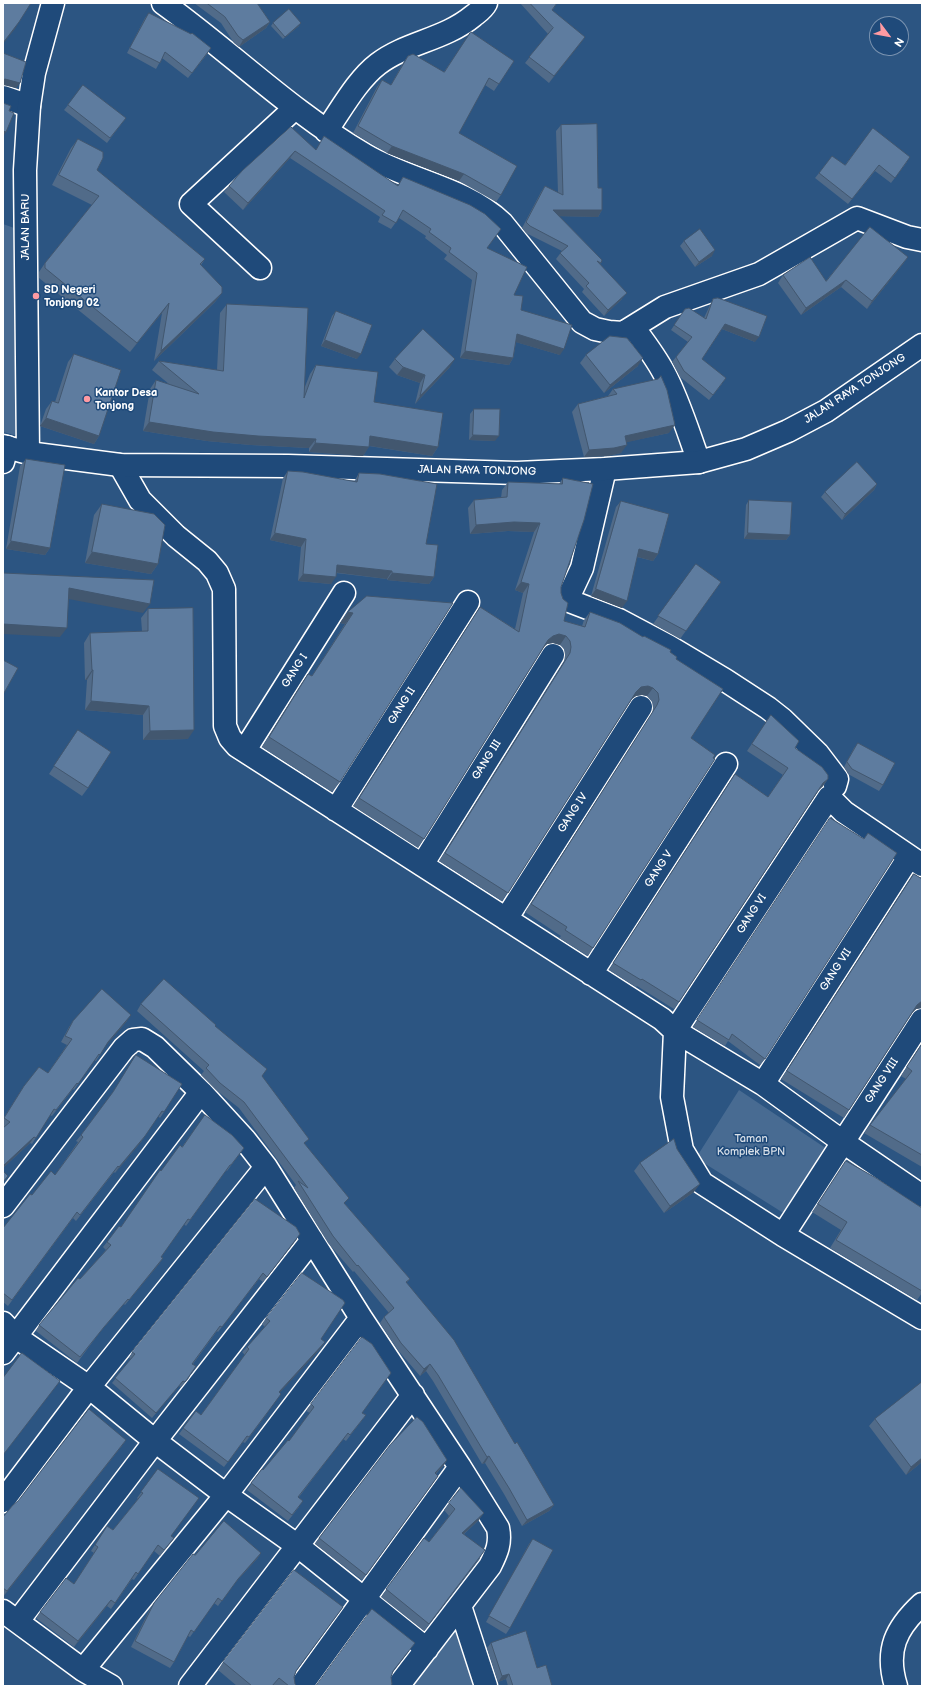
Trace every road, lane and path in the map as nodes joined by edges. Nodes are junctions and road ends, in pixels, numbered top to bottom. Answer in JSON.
{"nodes":[{"id":1,"x":53,"y":3,"type":"edge"},
{"id":2,"x":163,"y":3,"type":"edge"},
{"id":3,"x":486,"y":3,"type":"edge"},
{"id":4,"x":3,"y":97,"type":"edge"},
{"id":5,"x":29,"y":106,"type":"junction"},
{"id":6,"x":295,"y":108,"type":"junction"},
{"id":7,"x":326,"y":131,"type":"junction"},
{"id":8,"x":922,"y":240,"type":"edge"},
{"id":9,"x":260,"y":268,"type":"dead end"},
{"id":10,"x":633,"y":327,"type":"junction"},
{"id":11,"x":922,"y":345,"type":"edge"},
{"id":12,"x":4,"y":452,"type":"edge"},
{"id":13,"x":28,"y":453,"type":"junction"},
{"id":14,"x":699,"y":462,"type":"junction"},
{"id":15,"x":120,"y":465,"type":"junction"},
{"id":16,"x":605,"y":469,"type":"junction"},
{"id":17,"x":344,"y":593,"type":"dead end"},
{"id":18,"x":468,"y":602,"type":"dead end"},
{"id":19,"x":553,"y":655,"type":"dead end"},
{"id":20,"x":641,"y":707,"type":"dead end"},
{"id":21,"x":245,"y":750,"type":"junction"},
{"id":22,"x":726,"y":764,"type":"dead end"},
{"id":23,"x":832,"y":791,"type":"junction"},
{"id":24,"x":336,"y":810,"type":"junction"},
{"id":25,"x":915,"y":861,"type":"edge"},
{"id":26,"x":422,"y":865,"type":"junction"},
{"id":27,"x":506,"y":919,"type":"junction"},
{"id":28,"x":592,"y":974,"type":"junction"},
{"id":29,"x":922,"y":1020,"type":"edge"},
{"id":30,"x":675,"y":1031,"type":"junction"},
{"id":31,"x":763,"y":1084,"type":"junction"},
{"id":32,"x":201,"y":1092,"type":"junction"},
{"id":33,"x":843,"y":1142,"type":"junction"},
{"id":34,"x":266,"y":1167,"type":"junction"},
{"id":35,"x":922,"y":1196,"type":"edge"},
{"id":36,"x":3,"y":1206,"type":"edge"},
{"id":37,"x":783,"y":1235,"type":"junction"},
{"id":38,"x":312,"y":1240,"type":"junction"},
{"id":39,"x":361,"y":1318,"type":"junction"},
{"id":40,"x":922,"y":1318,"type":"edge"},
{"id":41,"x":10,"y":1330,"type":"edge"},
{"id":42,"x":3,"y":1353,"type":"edge"},
{"id":43,"x":89,"y":1387,"type":"junction"},
{"id":44,"x":413,"y":1395,"type":"junction"},
{"id":45,"x":155,"y":1441,"type":"junction"},
{"id":46,"x":460,"y":1467,"type":"junction"},
{"id":47,"x":226,"y":1495,"type":"junction"},
{"id":48,"x":3,"y":1500,"type":"edge"},
{"id":49,"x":298,"y":1546,"type":"junction"},
{"id":50,"x":365,"y":1600,"type":"junction"},
{"id":51,"x":922,"y":1604,"type":"edge"},
{"id":52,"x":460,"y":1606,"type":"junction"},
{"id":53,"x":10,"y":1616,"type":"edge"},
{"id":54,"x":427,"y":1649,"type":"junction"},
{"id":55,"x":83,"y":1670,"type":"junction"},
{"id":56,"x":111,"y":1686,"type":"edge"},
{"id":57,"x":190,"y":1686,"type":"edge"},
{"id":58,"x":301,"y":1686,"type":"edge"},
{"id":59,"x":398,"y":1686,"type":"edge"},
{"id":60,"x":486,"y":1686,"type":"edge"},
{"id":61,"x":896,"y":1686,"type":"edge"}],
"edges":[{"from":1,"to":5,"type":"street","name":"JALAN BARU"},
{"from":2,"to":6,"type":"street"},
{"from":3,"to":7,"type":"street"},
{"from":4,"to":5,"type":"street"},
{"from":5,"to":13,"type":"street","name":"JALAN BARU"},
{"from":6,"to":7,"type":"street"},
{"from":6,"to":9,"type":"street"},
{"from":7,"to":10,"type":"street"},
{"from":8,"to":10,"type":"street"},
{"from":10,"to":14,"type":"street"},
{"from":11,"to":14,"type":"street","name":"JALAN RAYA TONJONG"},
{"from":12,"to":13,"type":"street","name":"JALAN RAYA TONJONG"},
{"from":13,"to":15,"type":"street","name":"JALAN RAYA TONJONG"},
{"from":14,"to":16,"type":"street","name":"JALAN RAYA TONJONG"},
{"from":15,"to":16,"type":"street","name":"JALAN RAYA TONJONG"},
{"from":15,"to":21,"type":"street"},
{"from":16,"to":23,"type":"street"},
{"from":17,"to":21,"type":"street","name":"GANG I"},
{"from":18,"to":24,"type":"street","name":"GANG II"},
{"from":19,"to":26,"type":"street","name":"GANG III"},
{"from":20,"to":27,"type":"street","name":"GANG IV"},
{"from":21,"to":24,"type":"street"},
{"from":22,"to":28,"type":"street","name":"GANG V"},
{"from":23,"to":25,"type":"street"},
{"from":23,"to":30,"type":"street","name":"GANG VI"},
{"from":24,"to":26,"type":"street"},
{"from":25,"to":31,"type":"street","name":"GANG VII"},
{"from":26,"to":27,"type":"street"},
{"from":27,"to":28,"type":"street"},
{"from":28,"to":30,"type":"street"},
{"from":29,"to":33,"type":"street","name":"GANG VIII"},
{"from":30,"to":31,"type":"street"},
{"from":30,"to":37,"type":"street"},
{"from":31,"to":33,"type":"street"},
{"from":32,"to":34,"type":"street"},
{"from":32,"to":36,"type":"street"},
{"from":32,"to":41,"type":"street"},
{"from":33,"to":35,"type":"street"},
{"from":33,"to":37,"type":"street","name":"GANG VIII"},
{"from":34,"to":38,"type":"street"},
{"from":34,"to":43,"type":"street"},
{"from":37,"to":40,"type":"street"},
{"from":38,"to":39,"type":"street"},
{"from":38,"to":45,"type":"street"},
{"from":39,"to":44,"type":"street"},
{"from":39,"to":47,"type":"street"},
{"from":41,"to":42,"type":"street"},
{"from":41,"to":43,"type":"street"},
{"from":43,"to":45,"type":"street"},
{"from":43,"to":48,"type":"street"},
{"from":44,"to":46,"type":"street"},
{"from":44,"to":49,"type":"street"},
{"from":45,"to":47,"type":"street"},
{"from":45,"to":53,"type":"street"},
{"from":46,"to":50,"type":"street"},
{"from":46,"to":52,"type":"street"},
{"from":47,"to":49,"type":"street"},
{"from":47,"to":55,"type":"street"},
{"from":49,"to":50,"type":"street"},
{"from":49,"to":57,"type":"street"},
{"from":50,"to":54,"type":"street"},
{"from":50,"to":58,"type":"street"},
{"from":51,"to":61,"type":"street"},
{"from":52,"to":54,"type":"street"},
{"from":52,"to":60,"type":"street"},
{"from":53,"to":55,"type":"street"},
{"from":54,"to":59,"type":"street"},
{"from":55,"to":56,"type":"street"}]}
